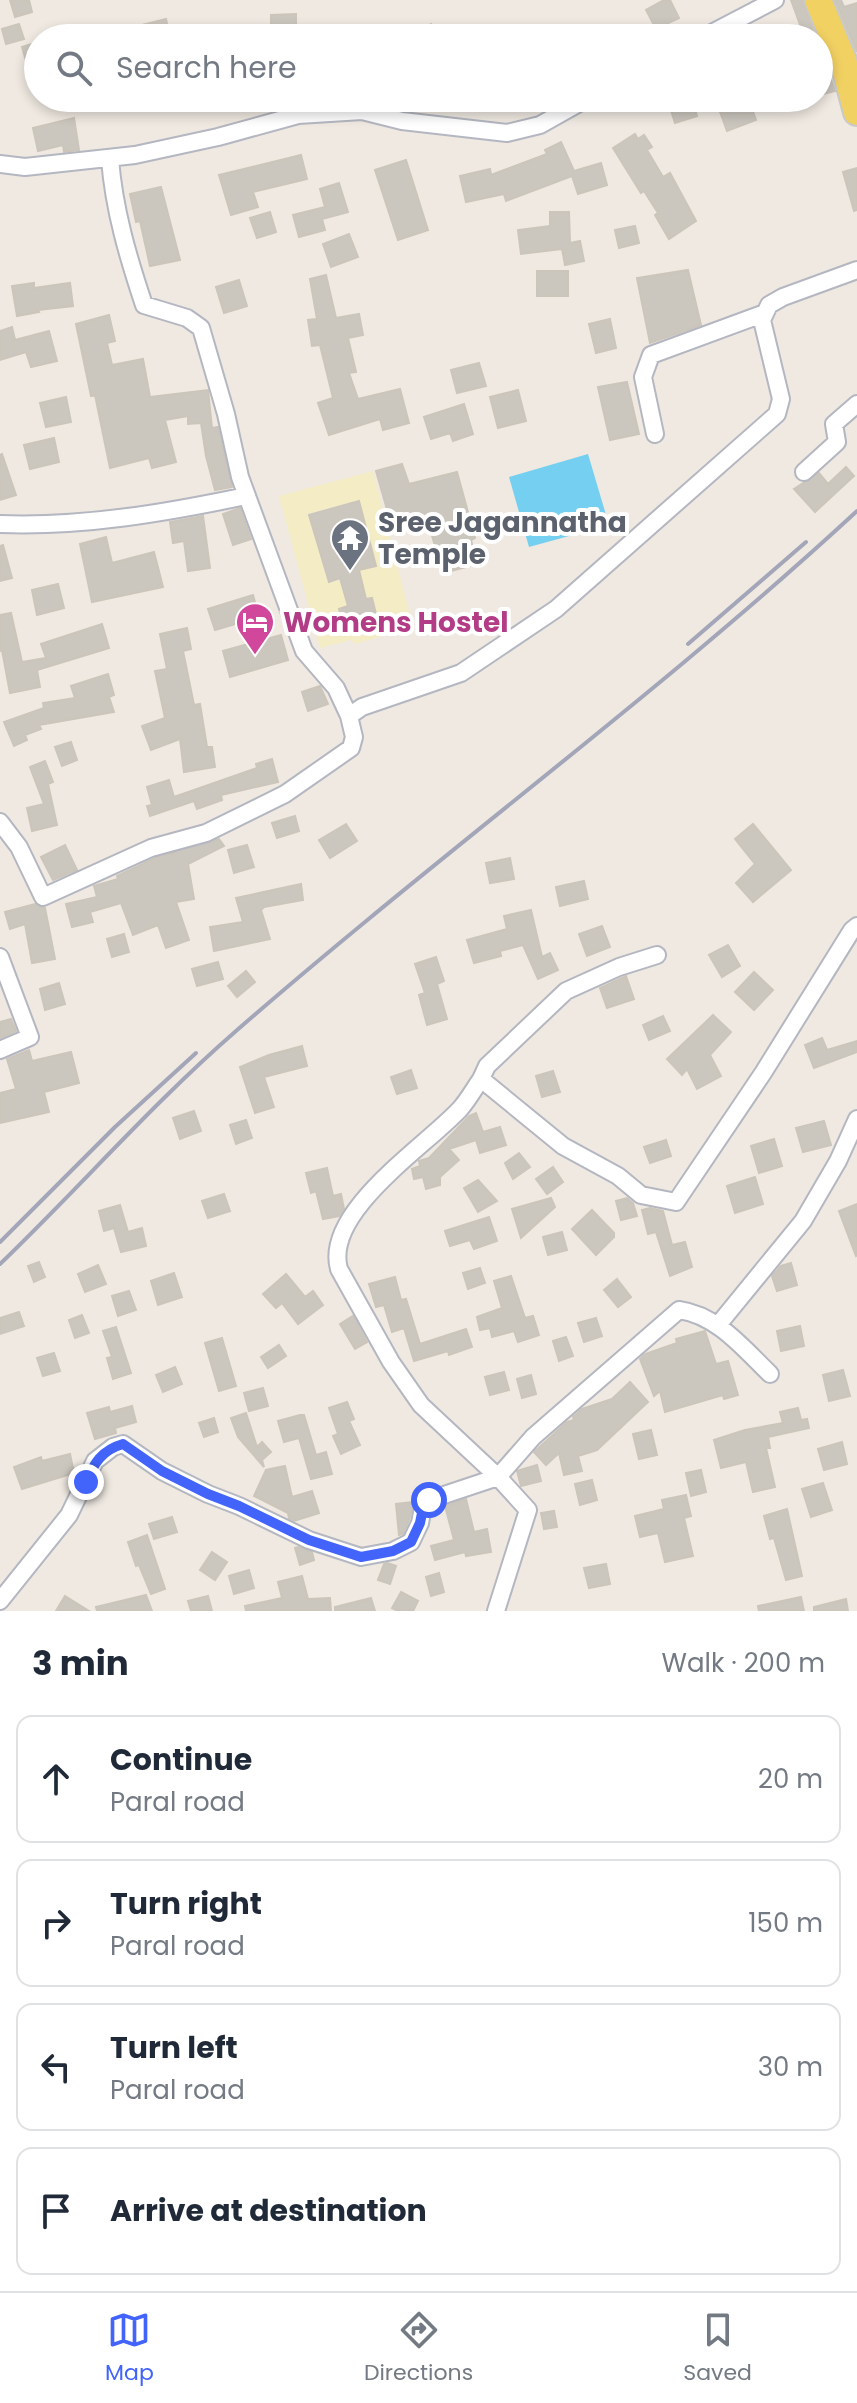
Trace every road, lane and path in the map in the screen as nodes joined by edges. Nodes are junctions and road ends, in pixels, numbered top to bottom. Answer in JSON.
{"nodes":[{"id":1,"x":775,"y":0,"type":"edge"},
{"id":2,"x":818,"y":0,"type":"edge"},
{"id":3,"x":729,"y":24,"type":"edge"},
{"id":4,"x":828,"y":24,"type":"edge"},
{"id":5,"x":833,"y":36,"type":"edge"},
{"id":6,"x":346,"y":112,"type":"edge"},
{"id":7,"x":366,"y":112,"type":"edge"},
{"id":8,"x":563,"y":112,"type":"edge"},
{"id":9,"x":857,"y":112,"type":"edge"},
{"id":10,"x":110,"y":159,"type":"junction"},
{"id":11,"x":0,"y":164,"type":"edge"},
{"id":12,"x":857,"y":270,"type":"edge"},
{"id":13,"x":765,"y":313,"type":"junction"},
{"id":14,"x":857,"y":404,"type":"edge"},
{"id":15,"x":655,"y":434,"type":"dead end"},
{"id":16,"x":804,"y":472,"type":"dead end"},
{"id":17,"x":246,"y":496,"type":"junction"},
{"id":18,"x":0,"y":524,"type":"edge"},
{"id":19,"x":349,"y":716,"type":"junction"},
{"id":20,"x":0,"y":822,"type":"edge"},
{"id":21,"x":857,"y":926,"type":"edge"},
{"id":22,"x":657,"y":955,"type":"dead end"},
{"id":23,"x":0,"y":957,"type":"edge"},
{"id":24,"x":0,"y":1050,"type":"edge"},
{"id":25,"x":481,"y":1079,"type":"junction"},
{"id":26,"x":857,"y":1119,"type":"edge"},
{"id":27,"x":718,"y":1325,"type":"junction"},
{"id":28,"x":770,"y":1374,"type":"dead end"},
{"id":29,"x":498,"y":1477,"type":"junction"},
{"id":30,"x":0,"y":1601,"type":"edge"},
{"id":31,"x":496,"y":1611,"type":"edge"}],
"edges":[{"from":1,"to":3,"type":"street"},
{"from":2,"to":4,"type":"main road"},
{"from":5,"to":9,"type":"main road"},
{"from":6,"to":10,"type":"street"},
{"from":7,"to":8,"type":"street"},
{"from":10,"to":11,"type":"street"},
{"from":10,"to":17,"type":"street"},
{"from":12,"to":13,"type":"street"},
{"from":13,"to":15,"type":"street"},
{"from":13,"to":19,"type":"street"},
{"from":14,"to":16,"type":"street"},
{"from":17,"to":18,"type":"street"},
{"from":17,"to":19,"type":"street"},
{"from":19,"to":20,"type":"street"},
{"from":21,"to":25,"type":"street"},
{"from":22,"to":25,"type":"street"},
{"from":23,"to":24,"type":"street"},
{"from":25,"to":29,"type":"street"},
{"from":26,"to":27,"type":"street"},
{"from":27,"to":28,"type":"street"},
{"from":27,"to":29,"type":"street"},
{"from":29,"to":30,"type":"street"},
{"from":29,"to":31,"type":"street"}]}
